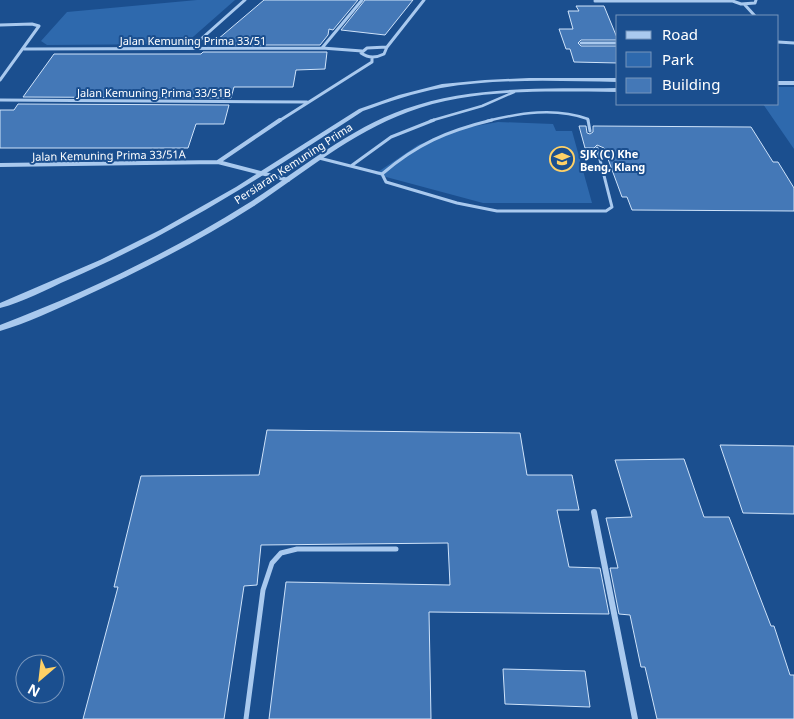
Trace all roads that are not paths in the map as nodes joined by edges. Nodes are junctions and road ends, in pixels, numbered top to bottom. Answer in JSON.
{"nodes":[{"id":1,"x":245,"y":0,"type":"edge"},
{"id":2,"x":362,"y":0,"type":"edge"},
{"id":3,"x":424,"y":0,"type":"edge"},
{"id":4,"x":756,"y":0,"type":"edge"},
{"id":5,"x":595,"y":1,"type":"edge"},
{"id":6,"x":730,"y":1,"type":"edge"},
{"id":7,"x":745,"y":5,"type":"junction"},
{"id":8,"x":754,"y":15,"type":"edge"},
{"id":9,"x":0,"y":25,"type":"edge"},
{"id":10,"x":779,"y":42,"type":"edge"},
{"id":11,"x":794,"y":42,"type":"edge"},
{"id":12,"x":581,"y":43,"type":"dead end"},
{"id":13,"x":616,"y":43,"type":"edge"},
{"id":14,"x":387,"y":47,"type":"junction"},
{"id":15,"x":24,"y":48,"type":"junction"},
{"id":16,"x":190,"y":48,"type":"junction"},
{"id":17,"x":322,"y":48,"type":"junction"},
{"id":18,"x":362,"y":51,"type":"junction"},
{"id":19,"x":372,"y":57,"type":"junction"},
{"id":20,"x":779,"y":77,"type":"edge"},
{"id":21,"x":794,"y":78,"type":"edge"},
{"id":22,"x":0,"y":80,"type":"edge"},
{"id":23,"x":616,"y":80,"type":"edge"},
{"id":24,"x":794,"y":82,"type":"edge"},
{"id":25,"x":779,"y":83,"type":"edge"},
{"id":26,"x":616,"y":90,"type":"edge"},
{"id":27,"x":514,"y":92,"type":"junction"},
{"id":28,"x":0,"y":100,"type":"edge"},
{"id":29,"x":307,"y":102,"type":"junction"},
{"id":30,"x":590,"y":130,"type":"dead end"},
{"id":31,"x":597,"y":148,"type":"dead end"},
{"id":32,"x":319,"y":158,"type":"junction"},
{"id":33,"x":218,"y":162,"type":"junction"},
{"id":34,"x":0,"y":165,"type":"edge"},
{"id":35,"x":351,"y":166,"type":"junction"},
{"id":36,"x":261,"y":174,"type":"junction"},
{"id":37,"x":382,"y":174,"type":"junction"},
{"id":38,"x":288,"y":180,"type":"junction"},
{"id":39,"x":0,"y":306,"type":"edge"},
{"id":40,"x":0,"y":328,"type":"edge"},
{"id":41,"x":594,"y":512,"type":"dead end"},
{"id":42,"x":396,"y":549,"type":"dead end"},
{"id":43,"x":246,"y":719,"type":"edge"},
{"id":44,"x":635,"y":719,"type":"edge"}],
"edges":[{"from":1,"to":16,"type":"street"},
{"from":2,"to":17,"type":"street"},
{"from":3,"to":14,"type":"street"},
{"from":4,"to":7,"type":"street"},
{"from":5,"to":6,"type":"street"},
{"from":6,"to":7,"type":"street"},
{"from":7,"to":8,"type":"street"},
{"from":9,"to":15,"type":"street"},
{"from":10,"to":11,"type":"street"},
{"from":12,"to":13,"type":"street"},
{"from":14,"to":18,"type":"street"},
{"from":14,"to":19,"type":"street"},
{"from":15,"to":16,"type":"street","name":"Jalan Kemuning Prima 33/51"},
{"from":15,"to":22,"type":"street"},
{"from":16,"to":17,"type":"street","name":"Jalan Kemuning Prima 33/51"},
{"from":17,"to":18,"type":"street","name":"Jalan Kemuning Prima 33/51"},
{"from":18,"to":19,"type":"street"},
{"from":19,"to":29,"type":"street"},
{"from":20,"to":21,"type":"street"},
{"from":23,"to":36,"type":"street","name":"Persiaran Kemuning Prima"},
{"from":24,"to":25,"type":"street"},
{"from":26,"to":27,"type":"street","name":"Persiaran Kemuning Prima"},
{"from":27,"to":32,"type":"street","name":"Persiaran Kemuning Prima"},
{"from":27,"to":35,"type":"lane"},
{"from":28,"to":29,"type":"street","name":"Jalan Kemuning Prima 33/51B"},
{"from":29,"to":33,"type":"street"},
{"from":30,"to":37,"type":"lane"},
{"from":31,"to":37,"type":"lane"},
{"from":32,"to":35,"type":"lane"},
{"from":32,"to":38,"type":"street","name":"Persiaran Kemuning Prima"},
{"from":33,"to":34,"type":"street","name":"Jalan Kemuning Prima 33/51A"},
{"from":33,"to":36,"type":"street"},
{"from":35,"to":37,"type":"lane"},
{"from":36,"to":38,"type":"street"},
{"from":36,"to":39,"type":"street","name":"Persiaran Kemuning Prima"},
{"from":38,"to":40,"type":"street","name":"Persiaran Kemuning Prima"},
{"from":41,"to":44,"type":"street"},
{"from":42,"to":43,"type":"lane"}]}
